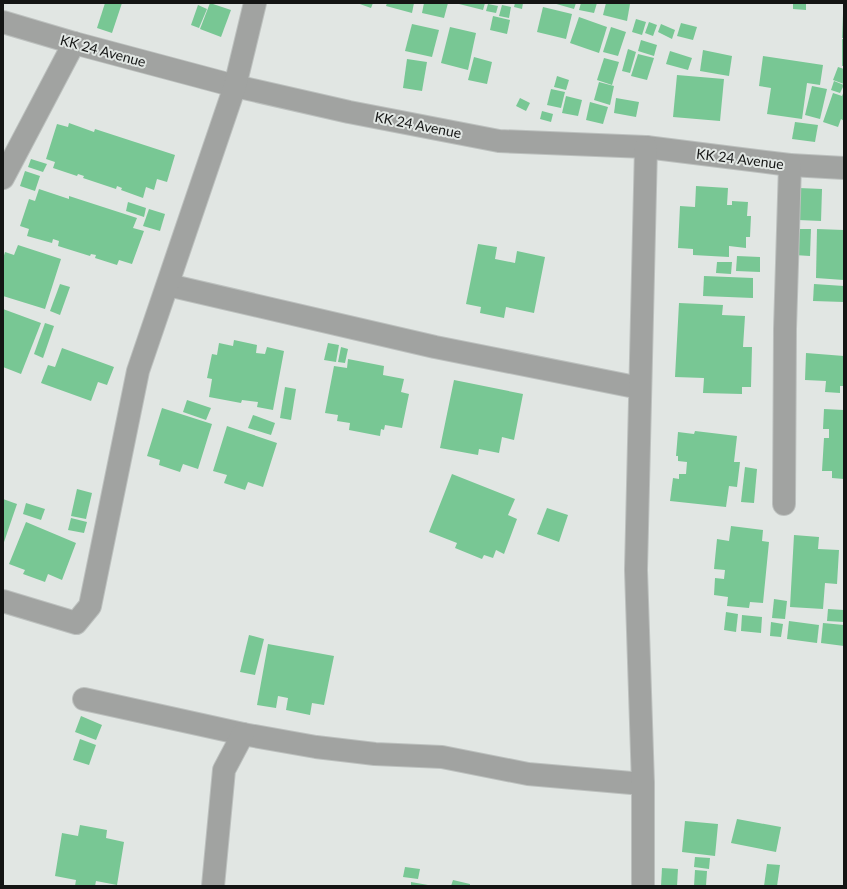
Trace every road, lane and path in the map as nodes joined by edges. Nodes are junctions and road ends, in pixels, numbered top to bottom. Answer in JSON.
{"nodes":[{"id":1,"x":255,"y":3,"type":"edge"},
{"id":2,"x":3,"y":22,"type":"edge"},
{"id":3,"x":74,"y":43,"type":"junction"},
{"id":4,"x":235,"y":86,"type":"junction"},
{"id":5,"x":646,"y":147,"type":"junction"},
{"id":6,"x":790,"y":165,"type":"junction"},
{"id":7,"x":844,"y":168,"type":"edge"},
{"id":8,"x":3,"y":178,"type":"edge"},
{"id":9,"x":168,"y":285,"type":"junction"},
{"id":10,"x":640,"y":388,"type":"junction"},
{"id":11,"x":784,"y":504,"type":"dead end"},
{"id":12,"x":3,"y":601,"type":"edge"},
{"id":13,"x":84,"y":699,"type":"dead end"},
{"id":14,"x":243,"y":734,"type":"junction"},
{"id":15,"x":643,"y":784,"type":"junction"},
{"id":16,"x":213,"y":886,"type":"edge"},
{"id":17,"x":643,"y":886,"type":"edge"}],
"edges":[{"from":1,"to":4,"type":"street"},
{"from":2,"to":3,"type":"street","name":"KK 24 Avenue"},
{"from":3,"to":4,"type":"street","name":"KK 24 Avenue"},
{"from":3,"to":8,"type":"street"},
{"from":4,"to":5,"type":"street","name":"KK 24 Avenue"},
{"from":4,"to":9,"type":"street"},
{"from":5,"to":6,"type":"street","name":"KK 24 Avenue"},
{"from":5,"to":10,"type":"street"},
{"from":6,"to":7,"type":"street","name":"KK 24 Avenue"},
{"from":6,"to":11,"type":"street"},
{"from":9,"to":10,"type":"street"},
{"from":9,"to":12,"type":"street"},
{"from":10,"to":15,"type":"street"},
{"from":13,"to":14,"type":"street"},
{"from":14,"to":15,"type":"street"},
{"from":14,"to":16,"type":"street"},
{"from":15,"to":17,"type":"street"}]}
